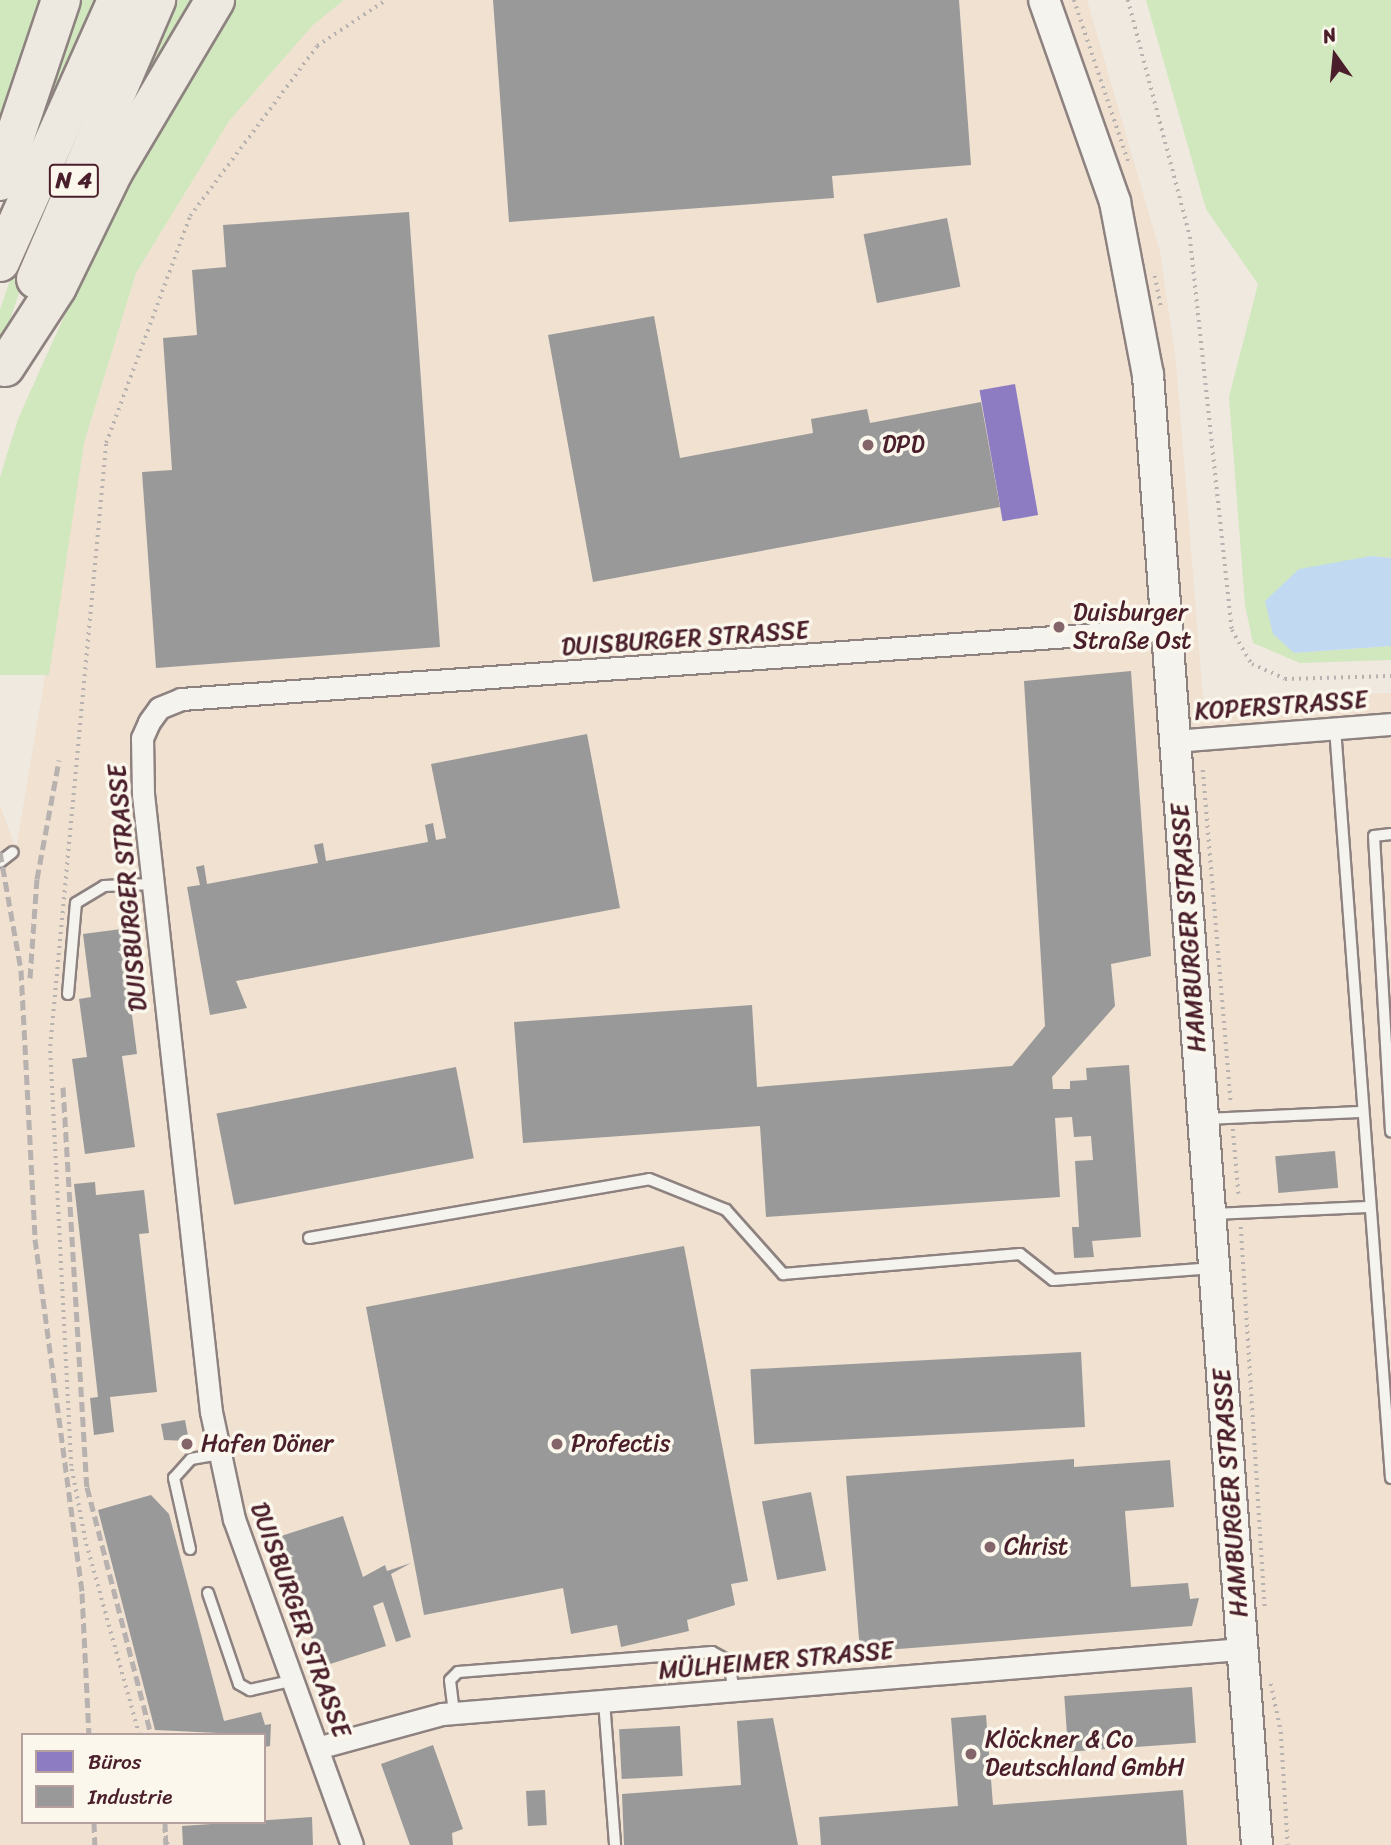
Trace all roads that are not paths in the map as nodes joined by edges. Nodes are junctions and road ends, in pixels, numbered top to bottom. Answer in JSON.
{"nodes":[{"id":1,"x":61,"y":0,"type":"edge"},
{"id":2,"x":117,"y":0,"type":"edge"},
{"id":3,"x":156,"y":0,"type":"edge"},
{"id":4,"x":215,"y":0,"type":"edge"},
{"id":5,"x":1050,"y":7,"type":"edge"},
{"id":6,"x":0,"y":181,"type":"edge"},
{"id":7,"x":0,"y":262,"type":"edge"},
{"id":8,"x":3,"y":375,"type":"edge"},
{"id":9,"x":1167,"y":629,"type":"junction"},
{"id":10,"x":1391,"y":724,"type":"edge"},
{"id":11,"x":1335,"y":728,"type":"junction"},
{"id":12,"x":1175,"y":741,"type":"junction"},
{"id":13,"x":1391,"y":834,"type":"edge"},
{"id":14,"x":13,"y":852,"type":"dead end"},
{"id":15,"x":0,"y":862,"type":"edge"},
{"id":16,"x":152,"y":884,"type":"junction"},
{"id":17,"x":1386,"y":946,"type":"edge"},
{"id":18,"x":68,"y":994,"type":"dead end"},
{"id":19,"x":1360,"y":1112,"type":"junction"},
{"id":20,"x":1203,"y":1119,"type":"junction"},
{"id":21,"x":1391,"y":1132,"type":"edge"},
{"id":22,"x":1368,"y":1207,"type":"junction"},
{"id":23,"x":1210,"y":1214,"type":"junction"},
{"id":24,"x":309,"y":1238,"type":"dead end"},
{"id":25,"x":1214,"y":1268,"type":"junction"},
{"id":26,"x":220,"y":1454,"type":"junction"},
{"id":27,"x":1391,"y":1479,"type":"edge"},
{"id":28,"x":190,"y":1549,"type":"dead end"},
{"id":29,"x":208,"y":1593,"type":"dead end"},
{"id":30,"x":1242,"y":1649,"type":"junction"},
{"id":31,"x":291,"y":1681,"type":"junction"},
{"id":32,"x":734,"y":1691,"type":"junction"},
{"id":33,"x":604,"y":1701,"type":"junction"},
{"id":34,"x":454,"y":1713,"type":"junction"},
{"id":35,"x":317,"y":1748,"type":"junction"},
{"id":36,"x":352,"y":1845,"type":"edge"},
{"id":37,"x":615,"y":1845,"type":"edge"},
{"id":38,"x":1256,"y":1845,"type":"edge"}],
"edges":[{"from":1,"to":6,"type":"highway"},
{"from":2,"to":7,"type":"highway","number":"N 4"},
{"from":3,"to":8,"type":"highway","number":"N 4"},
{"from":4,"to":8,"type":"highway"},
{"from":5,"to":9,"type":"street","name":"HAMBURGER STRASSE"},
{"from":9,"to":12,"type":"street","name":"HAMBURGER STRASSE"},
{"from":9,"to":16,"type":"street","name":"DUISBURGER STRASSE"},
{"from":10,"to":11,"type":"street","name":"KOPERSTRASSE"},
{"from":11,"to":12,"type":"street","name":"KOPERSTRASSE"},
{"from":11,"to":19,"type":"lane"},
{"from":12,"to":20,"type":"street","name":"HAMBURGER STRASSE"},
{"from":13,"to":17,"type":"lane"},
{"from":14,"to":15,"type":"lane"},
{"from":16,"to":18,"type":"lane"},
{"from":16,"to":26,"type":"street","name":"DUISBURGER STRASSE"},
{"from":17,"to":21,"type":"lane"},
{"from":19,"to":20,"type":"lane"},
{"from":19,"to":22,"type":"lane"},
{"from":20,"to":23,"type":"street","name":"HAMBURGER STRASSE"},
{"from":22,"to":23,"type":"lane"},
{"from":22,"to":27,"type":"lane"},
{"from":23,"to":25,"type":"street","name":"HAMBURGER STRASSE"},
{"from":24,"to":25,"type":"lane"},
{"from":25,"to":30,"type":"street","name":"HAMBURGER STRASSE"},
{"from":26,"to":28,"type":"lane"},
{"from":26,"to":31,"type":"street","name":"DUISBURGER STRASSE"},
{"from":29,"to":31,"type":"lane"},
{"from":30,"to":32,"type":"street","name":"MÜLHEIMER STRASSE"},
{"from":30,"to":38,"type":"street","name":"HAMBURGER STRASSE"},
{"from":31,"to":35,"type":"street","name":"DUISBURGER STRASSE"},
{"from":32,"to":33,"type":"street","name":"MÜLHEIMER STRASSE"},
{"from":32,"to":34,"type":"lane"},
{"from":33,"to":34,"type":"street","name":"MÜLHEIMER STRASSE"},
{"from":33,"to":37,"type":"lane"},
{"from":34,"to":35,"type":"street","name":"MÜLHEIMER STRASSE"},
{"from":35,"to":36,"type":"street","name":"DUISBURGER STRASSE"}]}
